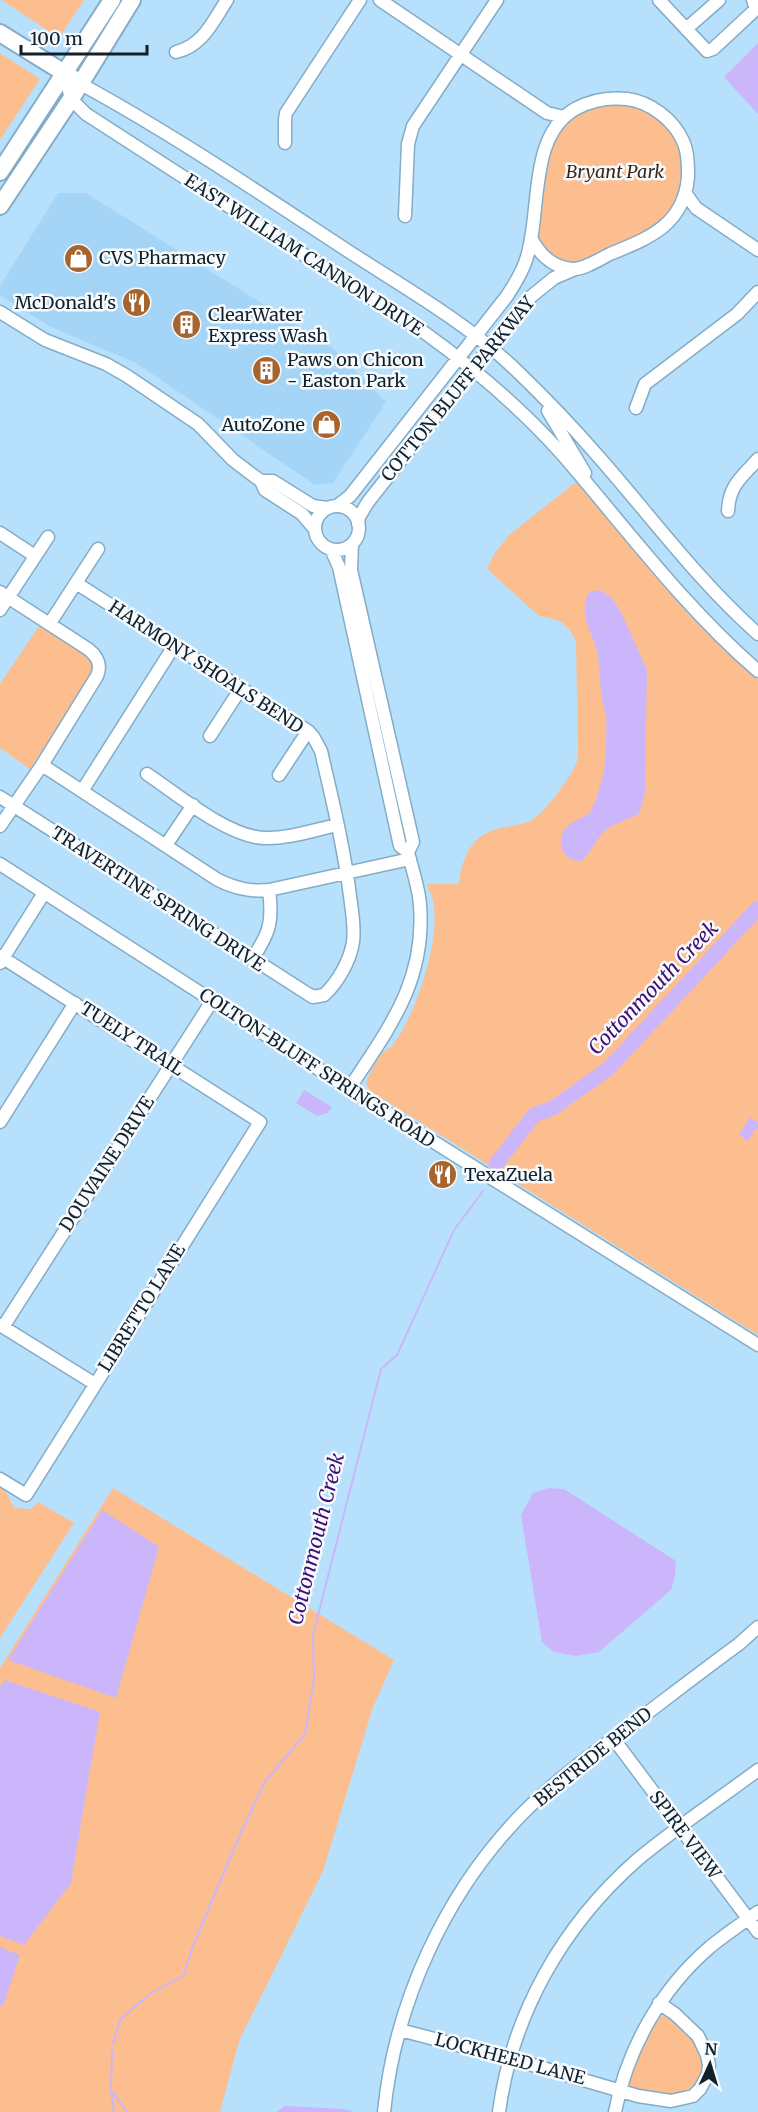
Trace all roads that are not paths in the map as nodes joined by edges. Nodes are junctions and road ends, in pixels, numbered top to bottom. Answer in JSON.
{"nodes":[{"id":1,"x":112,"y":0,"type":"edge"},
{"id":2,"x":132,"y":0,"type":"edge"},
{"id":3,"x":226,"y":0,"type":"edge"},
{"id":4,"x":360,"y":0,"type":"edge"},
{"id":5,"x":380,"y":0,"type":"edge"},
{"id":6,"x":497,"y":0,"type":"edge"},
{"id":7,"x":659,"y":0,"type":"edge"},
{"id":8,"x":718,"y":0,"type":"edge"},
{"id":9,"x":753,"y":0,"type":"edge"},
{"id":10,"x":686,"y":29,"type":"junction"},
{"id":11,"x":0,"y":33,"type":"edge"},
{"id":12,"x":176,"y":51,"type":"dead end"},
{"id":13,"x":460,"y":53,"type":"junction"},
{"id":14,"x":65,"y":74,"type":"junction"},
{"id":15,"x":79,"y":83,"type":"junction"},
{"id":16,"x":70,"y":99,"type":"junction"},
{"id":17,"x":547,"y":112,"type":"junction"},
{"id":18,"x":564,"y":117,"type":"junction"},
{"id":19,"x":554,"y":128,"type":"junction"},
{"id":20,"x":285,"y":143,"type":"dead end"},
{"id":21,"x":0,"y":172,"type":"edge"},
{"id":22,"x":686,"y":194,"type":"junction"},
{"id":23,"x":0,"y":206,"type":"edge"},
{"id":24,"x":696,"y":208,"type":"junction"},
{"id":25,"x":680,"y":209,"type":"junction"},
{"id":26,"x":405,"y":216,"type":"dead end"},
{"id":27,"x":531,"y":238,"type":"junction"},
{"id":28,"x":758,"y":250,"type":"edge"},
{"id":29,"x":574,"y":269,"type":"junction"},
{"id":30,"x":758,"y":292,"type":"edge"},
{"id":31,"x":0,"y":312,"type":"edge"},
{"id":32,"x":476,"y":336,"type":"junction"},
{"id":33,"x":490,"y":346,"type":"junction"},
{"id":34,"x":459,"y":357,"type":"junction"},
{"id":35,"x":472,"y":368,"type":"junction"},
{"id":36,"x":528,"y":382,"type":"junction"},
{"id":37,"x":636,"y":408,"type":"dead end"},
{"id":38,"x":758,"y":459,"type":"edge"},
{"id":39,"x":261,"y":481,"type":"junction"},
{"id":40,"x":332,"y":507,"type":"junction"},
{"id":41,"x":728,"y":511,"type":"dead end"},
{"id":42,"x":618,"y":521,"type":"junction"},
{"id":43,"x":358,"y":524,"type":"junction"},
{"id":44,"x":314,"y":528,"type":"junction"},
{"id":45,"x":0,"y":533,"type":"edge"},
{"id":46,"x":48,"y":537,"type":"dead end"},
{"id":47,"x":352,"y":544,"type":"junction"},
{"id":48,"x":98,"y":549,"type":"dead end"},
{"id":49,"x":331,"y":549,"type":"junction"},
{"id":50,"x":35,"y":556,"type":"junction"},
{"id":51,"x":76,"y":582,"type":"junction"},
{"id":52,"x":4,"y":594,"type":"edge"},
{"id":53,"x":0,"y":610,"type":"edge"},
{"id":54,"x":50,"y":623,"type":"junction"},
{"id":55,"x":758,"y":634,"type":"edge"},
{"id":56,"x":174,"y":646,"type":"junction"},
{"id":57,"x":758,"y":671,"type":"edge"},
{"id":58,"x":241,"y":688,"type":"junction"},
{"id":59,"x":308,"y":731,"type":"junction"},
{"id":60,"x":210,"y":736,"type":"dead end"},
{"id":61,"x":42,"y":765,"type":"junction"},
{"id":62,"x":147,"y":774,"type":"dead end"},
{"id":63,"x":279,"y":775,"type":"dead end"},
{"id":64,"x":82,"y":791,"type":"junction"},
{"id":65,"x":0,"y":797,"type":"edge"},
{"id":66,"x":193,"y":805,"type":"junction"},
{"id":67,"x":13,"y":806,"type":"junction"},
{"id":68,"x":337,"y":825,"type":"junction"},
{"id":69,"x":0,"y":826,"type":"edge"},
{"id":70,"x":166,"y":845,"type":"junction"},
{"id":71,"x":409,"y":856,"type":"junction"},
{"id":72,"x":0,"y":864,"type":"edge"},
{"id":73,"x":347,"y":873,"type":"junction"},
{"id":74,"x":269,"y":890,"type":"junction"},
{"id":75,"x":44,"y":893,"type":"junction"},
{"id":76,"x":1,"y":959,"type":"edge"},
{"id":77,"x":252,"y":959,"type":"junction"},
{"id":78,"x":318,"y":997,"type":"joint"},
{"id":79,"x":212,"y":1001,"type":"junction"},
{"id":80,"x":75,"y":1003,"type":"junction"},
{"id":81,"x":171,"y":1065,"type":"junction"},
{"id":82,"x":348,"y":1089,"type":"junction"},
{"id":83,"x":0,"y":1122,"type":"edge"},
{"id":84,"x":260,"y":1122,"type":"joint"},
{"id":85,"x":2,"y":1326,"type":"edge"},
{"id":86,"x":758,"y":1345,"type":"edge"},
{"id":87,"x":95,"y":1384,"type":"junction"},
{"id":88,"x":0,"y":1479,"type":"edge"},
{"id":89,"x":758,"y":1628,"type":"edge"},
{"id":90,"x":614,"y":1738,"type":"junction"},
{"id":91,"x":758,"y":1770,"type":"edge"},
{"id":92,"x":680,"y":1828,"type":"junction"},
{"id":93,"x":753,"y":1915,"type":"edge"},
{"id":94,"x":758,"y":1932,"type":"edge"},
{"id":95,"x":659,"y":2004,"type":"junction"},
{"id":96,"x":400,"y":2030,"type":"junction"},
{"id":97,"x":510,"y":2059,"type":"junction"},
{"id":98,"x":620,"y":2090,"type":"junction"},
{"id":99,"x":384,"y":2112,"type":"edge"},
{"id":100,"x":499,"y":2112,"type":"edge"},
{"id":101,"x":615,"y":2112,"type":"edge"}],
"edges":[{"from":1,"to":14,"type":"main road"},
{"from":2,"to":15,"type":"main road"},
{"from":3,"to":12,"type":"street"},
{"from":4,"to":20,"type":"street"},
{"from":5,"to":13,"type":"street"},
{"from":6,"to":13,"type":"street"},
{"from":7,"to":10,"type":"street"},
{"from":8,"to":10,"type":"street"},
{"from":9,"to":10,"type":"street"},
{"from":11,"to":14,"type":"main road","name":"EAST WILLIAM CANNON DRIVE"},
{"from":13,"to":17,"type":"street"},
{"from":13,"to":26,"type":"street"},
{"from":14,"to":15,"type":"main road","name":"EAST WILLIAM CANNON DRIVE"},
{"from":14,"to":16,"type":"street"},
{"from":14,"to":21,"type":"main road"},
{"from":15,"to":16,"type":"main road"},
{"from":15,"to":32,"type":"street","name":"EAST WILLIAM CANNON DRIVE"},
{"from":16,"to":23,"type":"main road"},
{"from":16,"to":34,"type":"street","name":"EAST WILLIAM CANNON DRIVE"},
{"from":17,"to":18,"type":"street"},
{"from":17,"to":19,"type":"street"},
{"from":18,"to":19,"type":"street"},
{"from":18,"to":22,"type":"street"},
{"from":19,"to":27,"type":"street"},
{"from":22,"to":24,"type":"street"},
{"from":22,"to":25,"type":"street"},
{"from":24,"to":25,"type":"street"},
{"from":24,"to":28,"type":"street"},
{"from":25,"to":29,"type":"street"},
{"from":27,"to":29,"type":"street"},
{"from":27,"to":32,"type":"street","name":"COTTON BLUFF PARKWAY"},
{"from":29,"to":33,"type":"street","name":"COTTON BLUFF PARKWAY"},
{"from":30,"to":37,"type":"street"},
{"from":31,"to":39,"type":"street"},
{"from":32,"to":33,"type":"street","name":"EAST WILLIAM CANNON DRIVE"},
{"from":32,"to":34,"type":"street","name":"COTTON BLUFF PARKWAY"},
{"from":33,"to":35,"type":"street","name":"COTTON BLUFF PARKWAY"},
{"from":33,"to":36,"type":"street","name":"EAST WILLIAM CANNON DRIVE"},
{"from":34,"to":35,"type":"street","name":"EAST WILLIAM CANNON DRIVE"},
{"from":34,"to":40,"type":"street","name":"COTTON BLUFF PARKWAY"},
{"from":35,"to":42,"type":"street","name":"EAST WILLIAM CANNON DRIVE"},
{"from":35,"to":43,"type":"street","name":"COTTON BLUFF PARKWAY"},
{"from":36,"to":42,"type":"street","name":"EAST WILLIAM CANNON DRIVE"},
{"from":36,"to":55,"type":"street","name":"EAST WILLIAM CANNON DRIVE"},
{"from":38,"to":41,"type":"street"},
{"from":39,"to":40,"type":"street"},
{"from":39,"to":44,"type":"street"},
{"from":40,"to":43,"type":"street"},
{"from":40,"to":44,"type":"street"},
{"from":42,"to":57,"type":"street","name":"EAST WILLIAM CANNON DRIVE"},
{"from":43,"to":47,"type":"street"},
{"from":44,"to":49,"type":"street"},
{"from":45,"to":50,"type":"street"},
{"from":46,"to":50,"type":"street"},
{"from":47,"to":49,"type":"street"},
{"from":47,"to":71,"type":"street"},
{"from":48,"to":51,"type":"street"},
{"from":49,"to":71,"type":"street"},
{"from":50,"to":52,"type":"street"},
{"from":51,"to":54,"type":"street"},
{"from":51,"to":56,"type":"street","name":"HARMONY SHOALS BEND"},
{"from":52,"to":53,"type":"street"},
{"from":52,"to":54,"type":"street"},
{"from":54,"to":61,"type":"street"},
{"from":56,"to":58,"type":"street","name":"HARMONY SHOALS BEND"},
{"from":56,"to":64,"type":"street"},
{"from":58,"to":59,"type":"street","name":"HARMONY SHOALS BEND"},
{"from":58,"to":60,"type":"street"},
{"from":59,"to":63,"type":"street"},
{"from":59,"to":68,"type":"street","name":"HARMONY SHOALS BEND"},
{"from":61,"to":64,"type":"street"},
{"from":61,"to":67,"type":"street"},
{"from":62,"to":66,"type":"street"},
{"from":64,"to":70,"type":"street"},
{"from":65,"to":67,"type":"street","name":"TRAVERTINE SPRING DRIVE"},
{"from":66,"to":68,"type":"street"},
{"from":66,"to":70,"type":"street"},
{"from":67,"to":69,"type":"street"},
{"from":67,"to":77,"type":"street","name":"TRAVERTINE SPRING DRIVE"},
{"from":68,"to":73,"type":"street","name":"HARMONY SHOALS BEND"},
{"from":70,"to":74,"type":"street"},
{"from":71,"to":73,"type":"street"},
{"from":71,"to":82,"type":"street"},
{"from":72,"to":75,"type":"street","name":"COLTON-BLUFF SPRINGS ROAD"},
{"from":73,"to":74,"type":"street"},
{"from":73,"to":78,"type":"street","name":"HARMONY SHOALS BEND"},
{"from":74,"to":77,"type":"street"},
{"from":75,"to":76,"type":"street"},
{"from":75,"to":79,"type":"street","name":"COLTON-BLUFF SPRINGS ROAD"},
{"from":76,"to":80,"type":"street","name":"TUELY TRAIL"},
{"from":77,"to":78,"type":"street","name":"TRAVERTINE SPRING DRIVE"},
{"from":79,"to":81,"type":"street","name":"DOUVAINE DRIVE"},
{"from":79,"to":82,"type":"street","name":"COLTON-BLUFF SPRINGS ROAD"},
{"from":80,"to":81,"type":"street","name":"TUELY TRAIL"},
{"from":80,"to":83,"type":"street"},
{"from":81,"to":84,"type":"street","name":"TUELY TRAIL"},
{"from":81,"to":85,"type":"street","name":"DOUVAINE DRIVE"},
{"from":82,"to":86,"type":"street","name":"COLTON-BLUFF SPRINGS ROAD"},
{"from":84,"to":87,"type":"street","name":"LIBRETTO LANE"},
{"from":85,"to":87,"type":"street"},
{"from":87,"to":88,"type":"street","name":"LIBRETTO LANE"},
{"from":89,"to":90,"type":"street","name":"BESTRIDE BEND"},
{"from":90,"to":92,"type":"street","name":"SPIRE VIEW"},
{"from":90,"to":96,"type":"street","name":"BESTRIDE BEND"},
{"from":91,"to":92,"type":"street"},
{"from":92,"to":93,"type":"street","name":"SPIRE VIEW"},
{"from":92,"to":97,"type":"street"},
{"from":93,"to":94,"type":"street","name":"SPIRE VIEW"},
{"from":93,"to":95,"type":"street"},
{"from":95,"to":98,"type":"street"},
{"from":95,"to":98,"type":"street","name":"LOCKHEED LANE"},
{"from":96,"to":97,"type":"street","name":"LOCKHEED LANE"},
{"from":96,"to":99,"type":"street","name":"BESTRIDE BEND"},
{"from":97,"to":98,"type":"street","name":"LOCKHEED LANE"},
{"from":97,"to":100,"type":"street"},
{"from":98,"to":101,"type":"street"}]}
